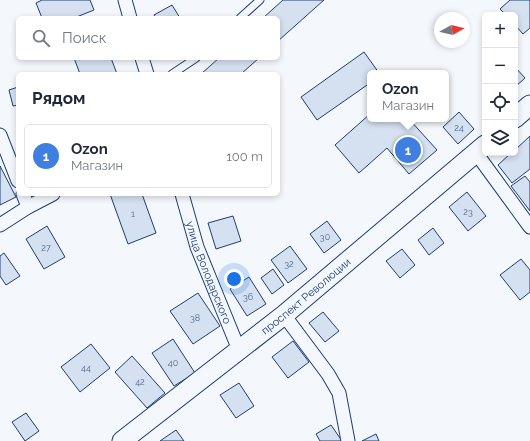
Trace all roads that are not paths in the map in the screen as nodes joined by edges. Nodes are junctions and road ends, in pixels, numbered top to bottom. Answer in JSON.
{"nodes":[{"id":1,"x":125,"y":0,"type":"edge"},
{"id":2,"x":260,"y":0,"type":"edge"},
{"id":3,"x":129,"y":16,"type":"edge"},
{"id":4,"x":242,"y":16,"type":"edge"},
{"id":5,"x":143,"y":60,"type":"edge"},
{"id":6,"x":193,"y":60,"type":"edge"},
{"id":7,"x":146,"y":72,"type":"edge"},
{"id":8,"x":175,"y":72,"type":"edge"},
{"id":9,"x":530,"y":105,"type":"edge"},
{"id":10,"x":518,"y":115,"type":"edge"},
{"id":11,"x":0,"y":136,"type":"edge"},
{"id":12,"x":480,"y":149,"type":"edge"},
{"id":13,"x":16,"y":176,"type":"edge"},
{"id":14,"x":24,"y":196,"type":"edge"},
{"id":15,"x":49,"y":196,"type":"edge"},
{"id":16,"x":183,"y":196,"type":"edge"},
{"id":17,"x":28,"y":207,"type":"junction"},
{"id":18,"x":0,"y":225,"type":"edge"},
{"id":19,"x":530,"y":227,"type":"edge"},
{"id":20,"x":284,"y":314,"type":"junction"},
{"id":21,"x":239,"y":350,"type":"junction"},
{"id":22,"x":122,"y":441,"type":"edge"},
{"id":23,"x":348,"y":441,"type":"edge"}],
"edges":[{"from":1,"to":3,"type":"street"},
{"from":2,"to":4,"type":"lane"},
{"from":5,"to":7,"type":"street"},
{"from":6,"to":8,"type":"lane"},
{"from":9,"to":10,"type":"street"},
{"from":11,"to":13,"type":"street"},
{"from":12,"to":19,"type":"street"},
{"from":12,"to":20,"type":"street","name":"проспект Революции"},
{"from":14,"to":17,"type":"street"},
{"from":15,"to":17,"type":"street"},
{"from":16,"to":21,"type":"street","name":"улица Володарского"},
{"from":17,"to":18,"type":"street"},
{"from":20,"to":21,"type":"street","name":"проспект Революции"},
{"from":20,"to":23,"type":"street"},
{"from":21,"to":22,"type":"street","name":"проспект Революции"}]}
